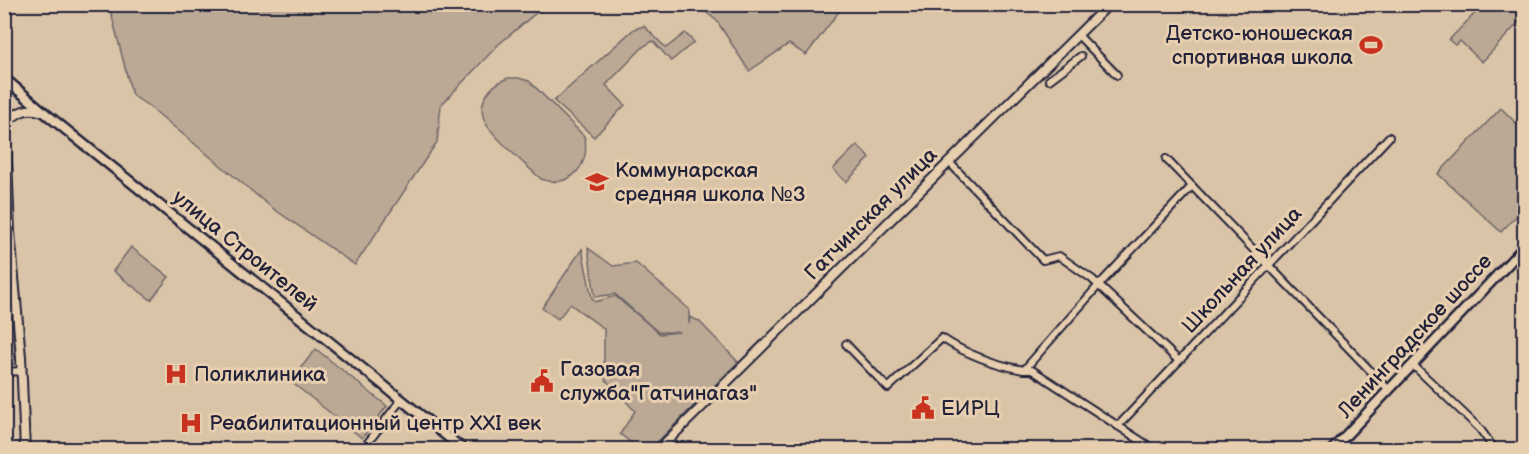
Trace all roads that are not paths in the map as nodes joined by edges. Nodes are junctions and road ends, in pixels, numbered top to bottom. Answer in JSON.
{"nodes":[{"id":1,"x":1108,"y":4,"type":"edge"},
{"id":2,"x":1078,"y":35,"type":"junction"},
{"id":3,"x":1081,"y":56,"type":"dead end"},
{"id":4,"x":1117,"y":75,"type":"dead end"},
{"id":5,"x":4,"y":78,"type":"edge"},
{"id":6,"x":1049,"y":80,"type":"dead end"},
{"id":7,"x":4,"y":88,"type":"edge"},
{"id":8,"x":45,"y":113,"type":"junction"},
{"id":9,"x":7,"y":122,"type":"junction"},
{"id":10,"x":1389,"y":137,"type":"dead end"},
{"id":11,"x":1166,"y":159,"type":"dead end"},
{"id":12,"x":949,"y":162,"type":"junction"},
{"id":13,"x":1192,"y":186,"type":"junction"},
{"id":14,"x":1524,"y":247,"type":"edge"},
{"id":15,"x":1270,"y":264,"type":"junction"},
{"id":16,"x":1098,"y":286,"type":"junction"},
{"id":17,"x":846,"y":344,"type":"dead end"},
{"id":18,"x":1179,"y":361,"type":"junction"},
{"id":19,"x":1413,"y":365,"type":"junction"},
{"id":20,"x":1024,"y":370,"type":"junction"},
{"id":21,"x":22,"y":371,"type":"junction"},
{"id":22,"x":4,"y":372,"type":"edge"},
{"id":23,"x":1389,"y":390,"type":"junction"},
{"id":24,"x":401,"y":400,"type":"junction"},
{"id":25,"x":1118,"y":426,"type":"junction"},
{"id":26,"x":25,"y":450,"type":"edge"},
{"id":27,"x":362,"y":450,"type":"edge"},
{"id":28,"x":464,"y":450,"type":"edge"},
{"id":29,"x":658,"y":450,"type":"edge"},
{"id":30,"x":1155,"y":450,"type":"edge"},
{"id":31,"x":1332,"y":450,"type":"edge"},
{"id":32,"x":1495,"y":450,"type":"edge"}],
"edges":[{"from":1,"to":2,"type":"street","name":"Гатчинская улица"},
{"from":2,"to":4,"type":"street"},
{"from":2,"to":12,"type":"street","name":"Гатчинская улица"},
{"from":3,"to":6,"type":"street"},
{"from":5,"to":8,"type":"main road","name":"улица Строителей"},
{"from":7,"to":9,"type":"street"},
{"from":8,"to":9,"type":"street"},
{"from":8,"to":24,"type":"main road","name":"улица Строителей"},
{"from":9,"to":21,"type":"street"},
{"from":10,"to":15,"type":"street","name":"Школьная улица"},
{"from":11,"to":13,"type":"street"},
{"from":12,"to":16,"type":"street"},
{"from":12,"to":29,"type":"street","name":"Гатчинская улица"},
{"from":13,"to":15,"type":"street"},
{"from":13,"to":16,"type":"street"},
{"from":14,"to":19,"type":"main road","name":"Ленинградское шоссе"},
{"from":15,"to":18,"type":"street","name":"Школьная улица"},
{"from":15,"to":23,"type":"street"},
{"from":16,"to":18,"type":"street"},
{"from":16,"to":20,"type":"street"},
{"from":17,"to":20,"type":"street"},
{"from":18,"to":25,"type":"street","name":"Школьная улица"},
{"from":19,"to":23,"type":"main road","name":"Ленинградское шоссе"},
{"from":19,"to":32,"type":"street"},
{"from":20,"to":25,"type":"street"},
{"from":21,"to":22,"type":"street"},
{"from":21,"to":26,"type":"street"},
{"from":23,"to":31,"type":"main road","name":"Ленинградское шоссе"},
{"from":24,"to":27,"type":"street"},
{"from":24,"to":28,"type":"main road","name":"улица Строителей"},
{"from":25,"to":30,"type":"street"}]}
